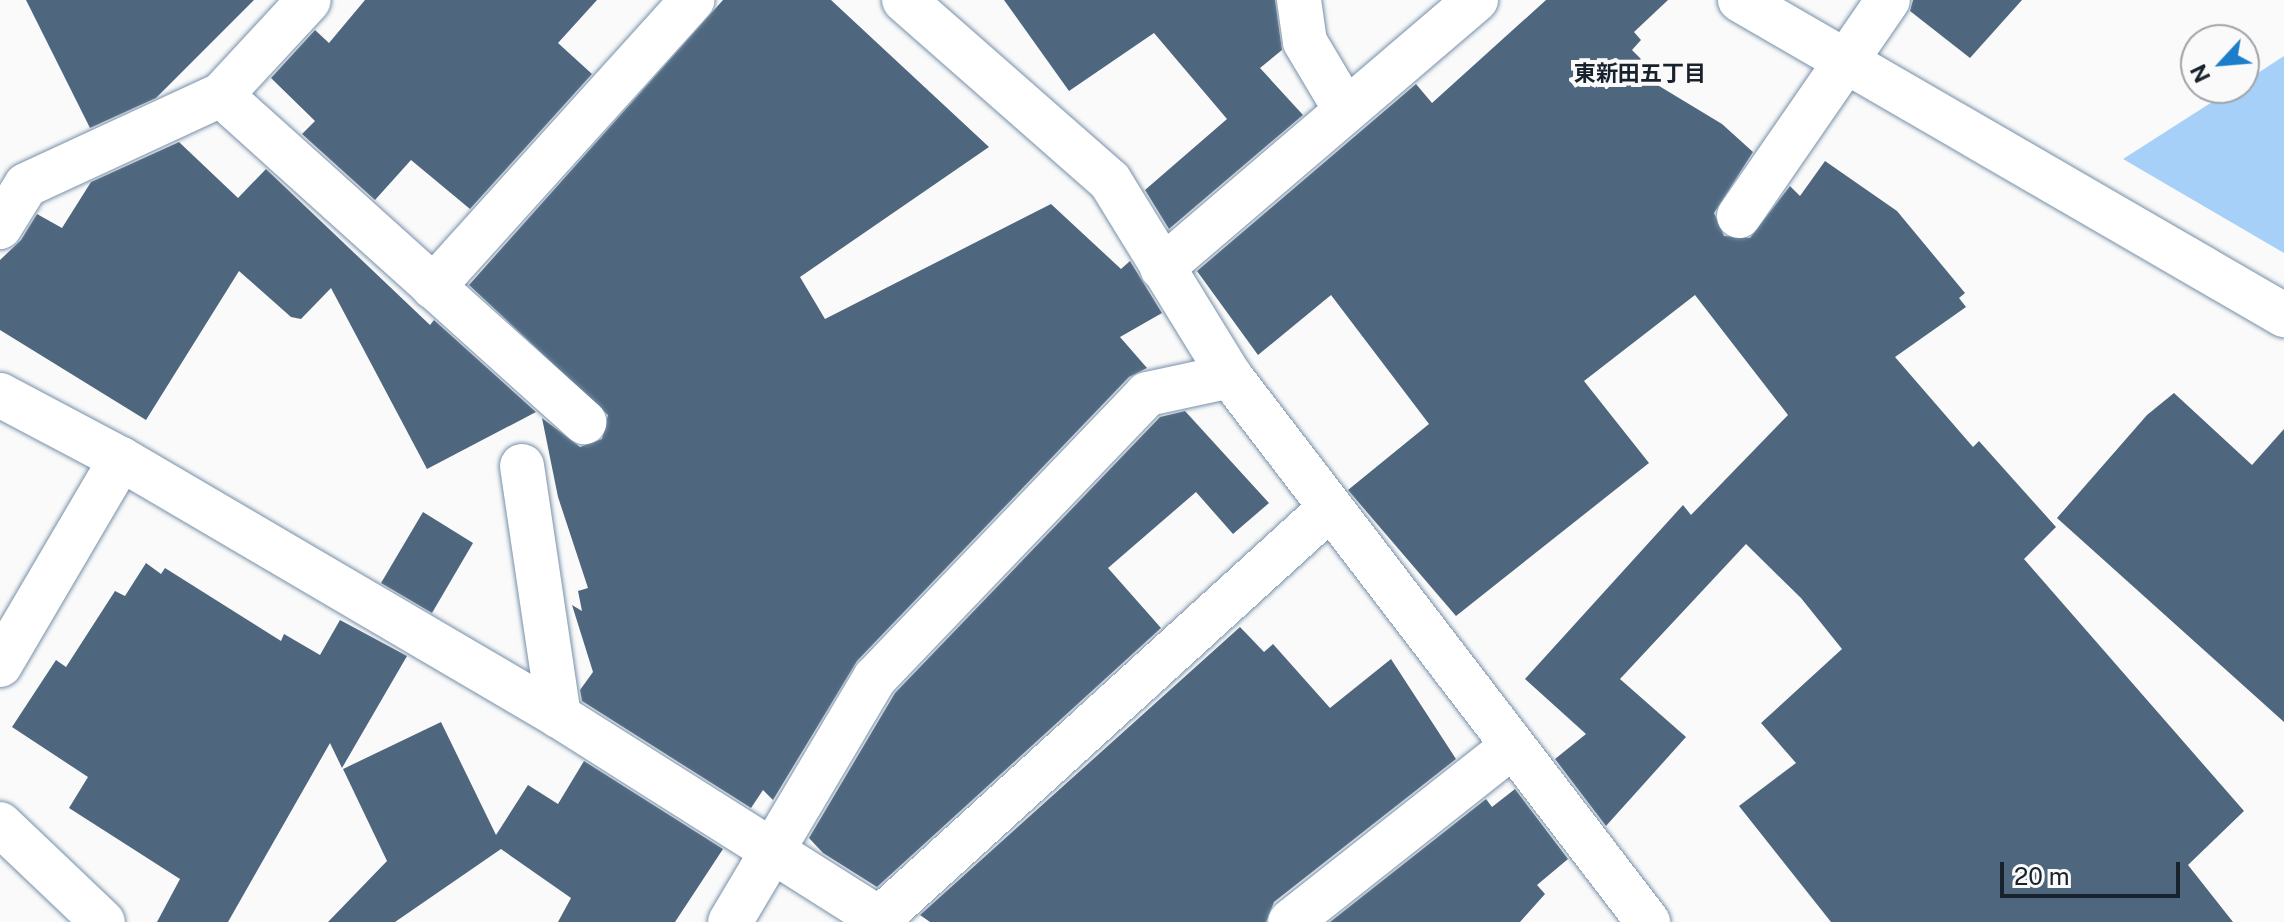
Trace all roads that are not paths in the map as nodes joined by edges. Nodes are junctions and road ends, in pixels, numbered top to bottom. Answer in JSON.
{"nodes":[{"id":1,"x":309,"y":0,"type":"edge"},
{"id":2,"x":692,"y":0,"type":"edge"},
{"id":3,"x":904,"y":0,"type":"edge"},
{"id":4,"x":1299,"y":0,"type":"edge"},
{"id":5,"x":1476,"y":0,"type":"edge"},
{"id":6,"x":1740,"y":0,"type":"edge"},
{"id":7,"x":1888,"y":0,"type":"edge"},
{"id":8,"x":1845,"y":64,"type":"junction"},
{"id":9,"x":221,"y":95,"type":"junction"},
{"id":10,"x":1345,"y":109,"type":"junction"},
{"id":11,"x":1739,"y":216,"type":"dead end"},
{"id":12,"x":0,"y":227,"type":"edge"},
{"id":13,"x":1162,"y":268,"type":"junction"},
{"id":14,"x":433,"y":287,"type":"junction"},
{"id":15,"x":2284,"y":315,"type":"edge"},
{"id":16,"x":1230,"y":376,"type":"junction"},
{"id":17,"x":0,"y":395,"type":"edge"},
{"id":18,"x":584,"y":422,"type":"dead end"},
{"id":19,"x":121,"y":459,"type":"junction"},
{"id":20,"x":522,"y":466,"type":"dead end"},
{"id":21,"x":1330,"y":508,"type":"junction"},
{"id":22,"x":0,"y":665,"type":"edge"},
{"id":23,"x":559,"y":716,"type":"junction"},
{"id":24,"x":1510,"y":748,"type":"junction"},
{"id":25,"x":0,"y":824,"type":"edge"},
{"id":26,"x":776,"y":851,"type":"junction"},
{"id":27,"x":883,"y":920,"type":"edge"},
{"id":28,"x":103,"y":922,"type":"edge"},
{"id":29,"x":730,"y":922,"type":"edge"},
{"id":30,"x":1290,"y":922,"type":"edge"},
{"id":31,"x":1648,"y":922,"type":"edge"}],
"edges":[{"from":1,"to":9,"type":"street"},
{"from":2,"to":14,"type":"street"},
{"from":3,"to":13,"type":"street"},
{"from":4,"to":10,"type":"street"},
{"from":5,"to":10,"type":"street"},
{"from":6,"to":8,"type":"street"},
{"from":7,"to":8,"type":"street"},
{"from":8,"to":11,"type":"street"},
{"from":8,"to":15,"type":"street"},
{"from":9,"to":12,"type":"street"},
{"from":9,"to":14,"type":"street"},
{"from":10,"to":13,"type":"street"},
{"from":13,"to":16,"type":"street"},
{"from":14,"to":18,"type":"street"},
{"from":16,"to":21,"type":"street"},
{"from":16,"to":26,"type":"street"},
{"from":17,"to":19,"type":"street"},
{"from":19,"to":22,"type":"street"},
{"from":19,"to":23,"type":"street"},
{"from":20,"to":23,"type":"street"},
{"from":21,"to":24,"type":"street"},
{"from":21,"to":27,"type":"street"},
{"from":23,"to":26,"type":"street"},
{"from":24,"to":30,"type":"street"},
{"from":24,"to":31,"type":"street"},
{"from":25,"to":28,"type":"street"},
{"from":26,"to":27,"type":"street"},
{"from":26,"to":29,"type":"street"}]}
